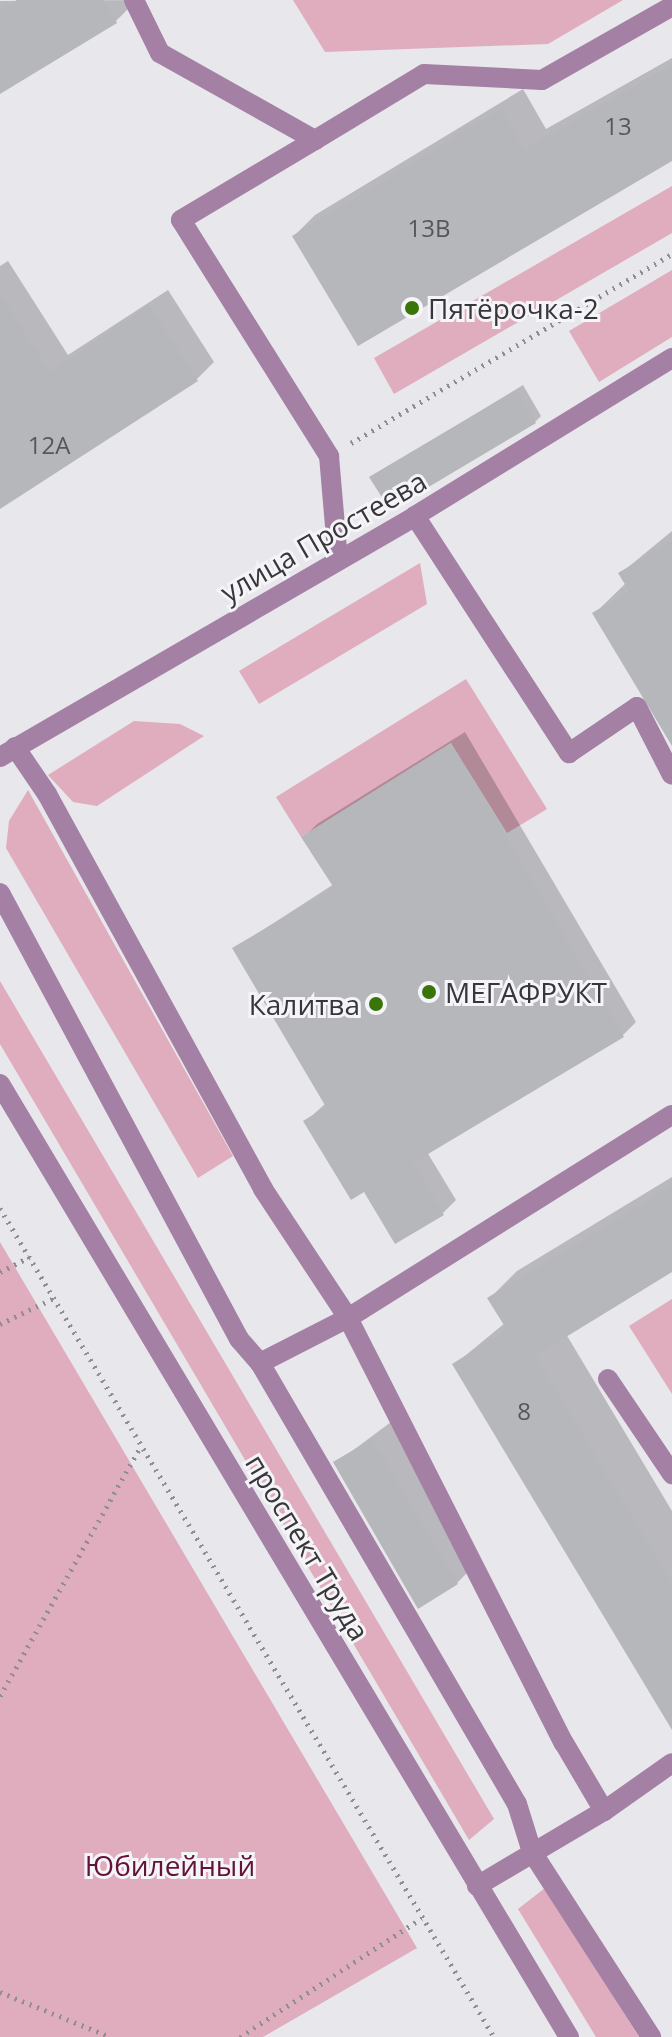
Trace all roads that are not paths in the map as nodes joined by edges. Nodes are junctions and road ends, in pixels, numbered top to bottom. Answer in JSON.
{"nodes":[{"id":1,"x":134,"y":0,"type":"edge"},
{"id":2,"x":672,"y":6,"type":"edge"},
{"id":3,"x":315,"y":140,"type":"junction"},
{"id":4,"x":672,"y":358,"type":"edge"},
{"id":5,"x":415,"y":516,"type":"junction"},
{"id":6,"x":338,"y":560,"type":"junction"},
{"id":7,"x":8,"y":752,"type":"edge"},
{"id":8,"x":672,"y":775,"type":"edge"},
{"id":9,"x":0,"y":893,"type":"edge"},
{"id":10,"x":0,"y":1084,"type":"edge"},
{"id":11,"x":672,"y":1115,"type":"edge"},
{"id":12,"x":348,"y":1318,"type":"junction"},
{"id":13,"x":260,"y":1363,"type":"junction"},
{"id":14,"x":608,"y":1379,"type":"dead end"},
{"id":15,"x":672,"y":1474,"type":"edge"},
{"id":16,"x":672,"y":1763,"type":"edge"},
{"id":17,"x":604,"y":1811,"type":"junction"},
{"id":18,"x":532,"y":1852,"type":"junction"},
{"id":19,"x":477,"y":1886,"type":"junction"},
{"id":20,"x":569,"y":2037,"type":"edge"},
{"id":21,"x":651,"y":2037,"type":"edge"}],
"edges":[{"from":1,"to":3,"type":"street"},
{"from":2,"to":3,"type":"street"},
{"from":3,"to":6,"type":"street"},
{"from":4,"to":5,"type":"street","name":"улица Простеева"},
{"from":5,"to":6,"type":"street","name":"улица Простеева"},
{"from":5,"to":8,"type":"street"},
{"from":6,"to":7,"type":"street","name":"улица Простеева"},
{"from":7,"to":12,"type":"street"},
{"from":9,"to":13,"type":"street"},
{"from":10,"to":19,"type":"street","name":"проспект Труда"},
{"from":11,"to":12,"type":"street"},
{"from":12,"to":13,"type":"street"},
{"from":12,"to":17,"type":"street"},
{"from":13,"to":18,"type":"street"},
{"from":14,"to":15,"type":"street"},
{"from":16,"to":17,"type":"street"},
{"from":17,"to":18,"type":"street"},
{"from":18,"to":19,"type":"street"},
{"from":18,"to":21,"type":"street"},
{"from":19,"to":20,"type":"street","name":"проспект Труда"}]}
